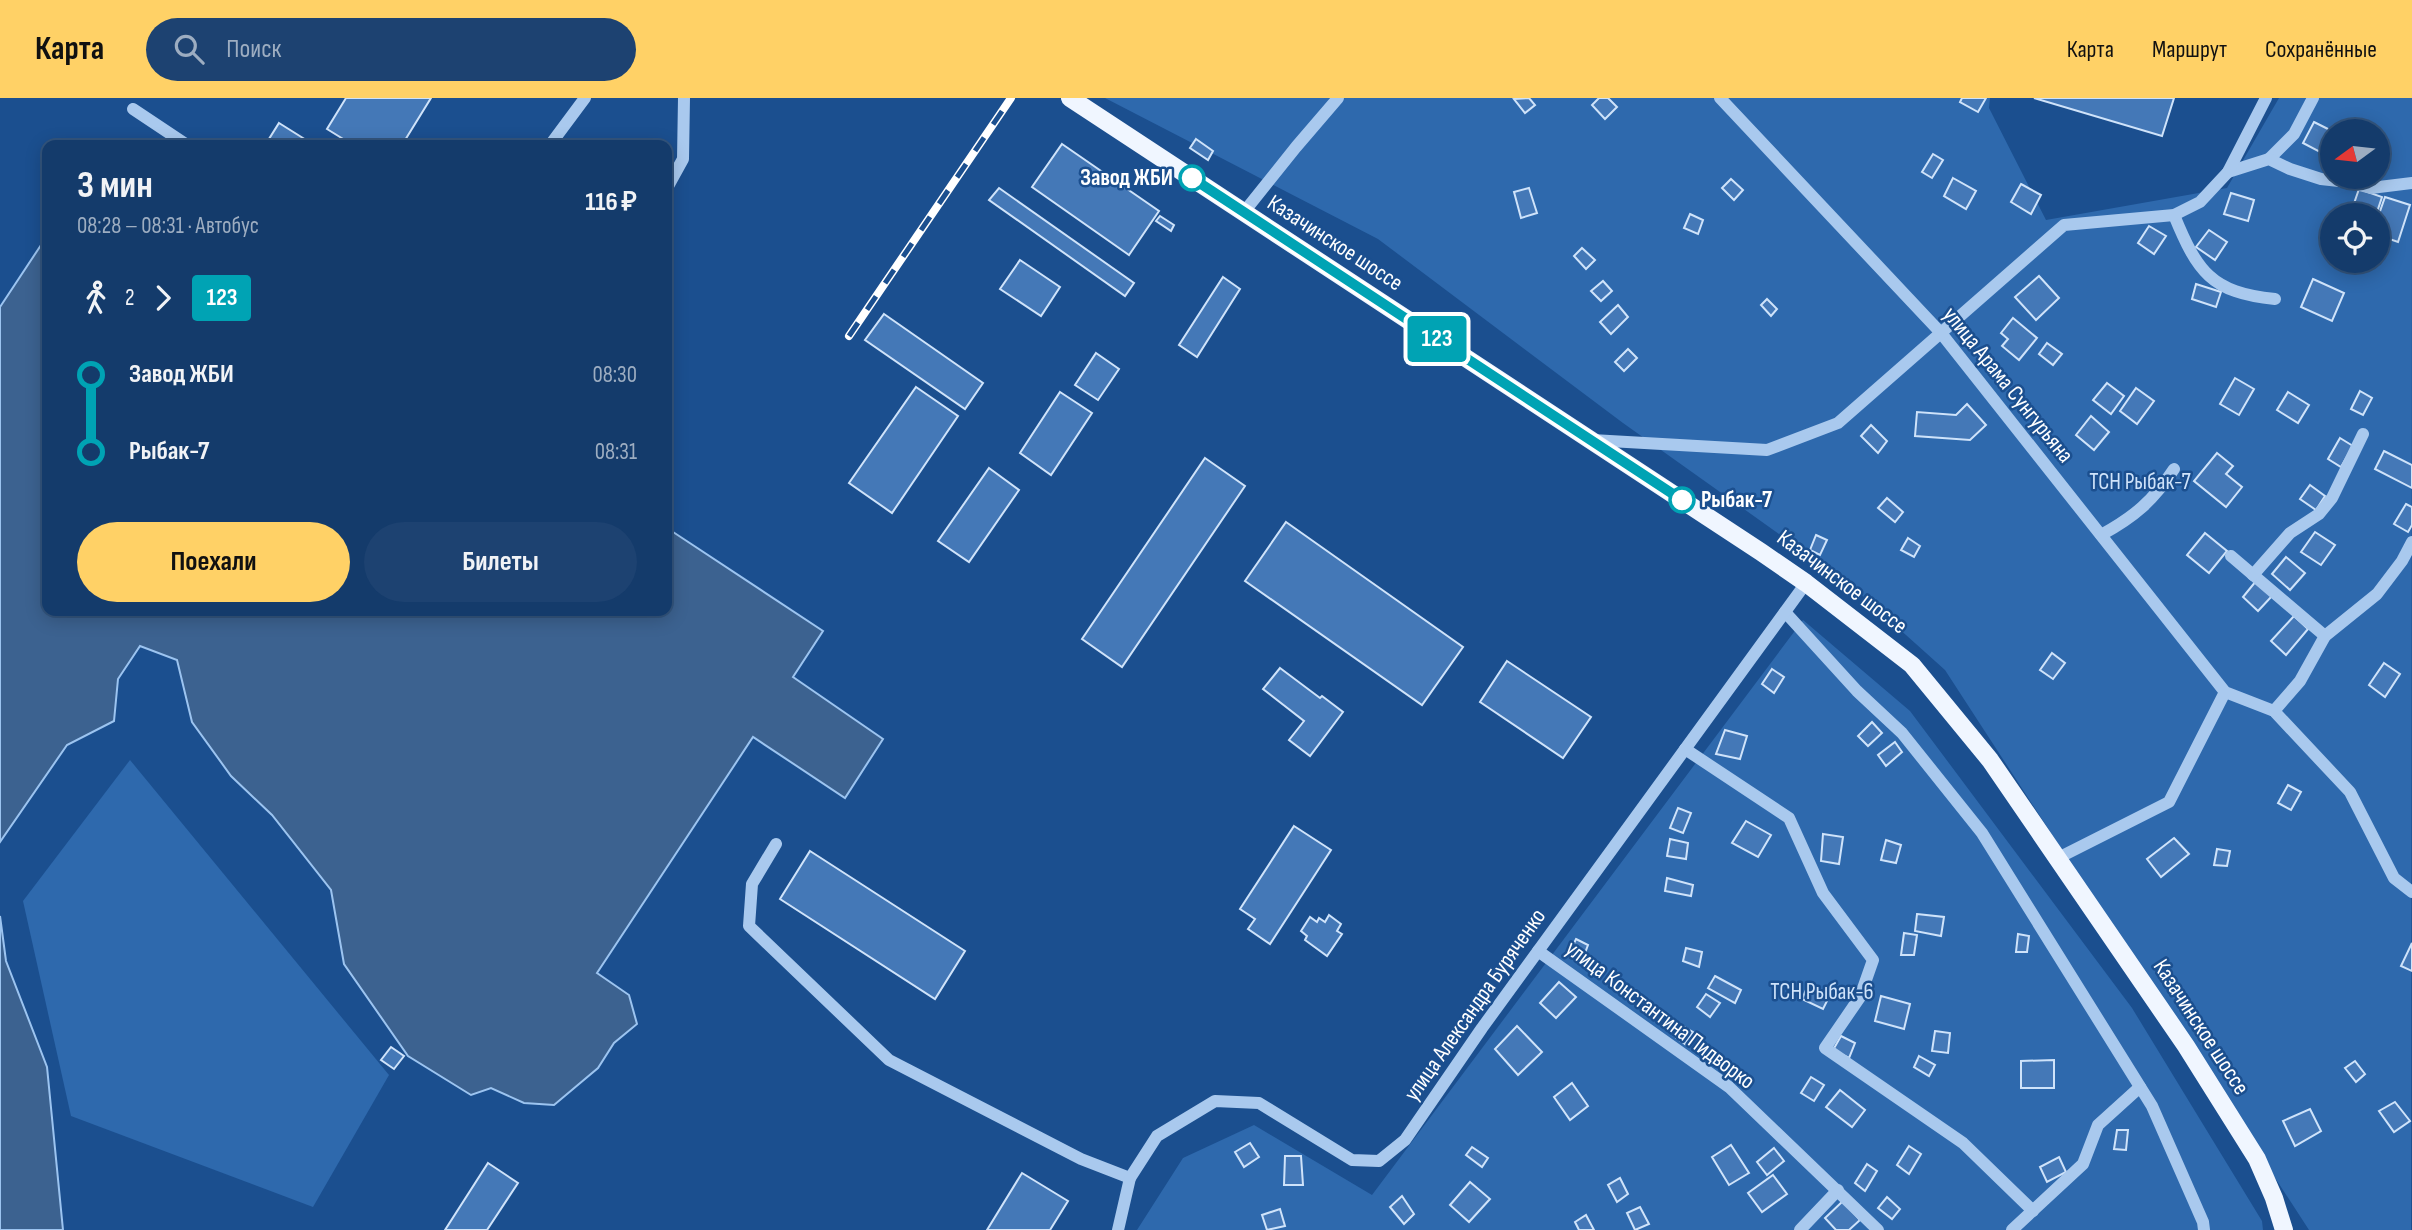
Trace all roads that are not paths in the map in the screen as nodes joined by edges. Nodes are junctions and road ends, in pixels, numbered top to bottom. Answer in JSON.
{"nodes":[{"id":1,"x":585,"y":98,"type":"edge"},
{"id":2,"x":684,"y":98,"type":"edge"},
{"id":3,"x":1070,"y":98,"type":"edge"},
{"id":4,"x":1338,"y":98,"type":"edge"},
{"id":5,"x":1720,"y":98,"type":"edge"},
{"id":6,"x":2266,"y":98,"type":"edge"},
{"id":7,"x":2313,"y":98,"type":"edge"},
{"id":8,"x":133,"y":109,"type":"dead end"},
{"id":9,"x":180,"y":140,"type":"edge"},
{"id":10,"x":554,"y":140,"type":"edge"},
{"id":11,"x":2269,"y":159,"type":"junction"},
{"id":12,"x":2228,"y":173,"type":"junction"},
{"id":13,"x":672,"y":179,"type":"edge"},
{"id":14,"x":2412,"y":183,"type":"edge"},
{"id":15,"x":1244,"y":212,"type":"junction"},
{"id":16,"x":2174,"y":215,"type":"junction"},
{"id":17,"x":2274,"y":299,"type":"dead end"},
{"id":18,"x":1941,"y":333,"type":"junction"},
{"id":19,"x":2363,"y":434,"type":"dead end"},
{"id":20,"x":1592,"y":440,"type":"junction"},
{"id":21,"x":2174,"y":469,"type":"dead end"},
{"id":22,"x":2101,"y":535,"type":"junction"},
{"id":23,"x":2412,"y":542,"type":"edge"},
{"id":24,"x":2231,"y":556,"type":"dead end"},
{"id":25,"x":2253,"y":575,"type":"junction"},
{"id":26,"x":1806,"y":583,"type":"junction"},
{"id":27,"x":1785,"y":612,"type":"junction"},
{"id":28,"x":2325,"y":636,"type":"junction"},
{"id":29,"x":2225,"y":692,"type":"junction"},
{"id":30,"x":2274,"y":711,"type":"junction"},
{"id":31,"x":1685,"y":749,"type":"junction"},
{"id":32,"x":776,"y":844,"type":"dead end"},
{"id":33,"x":2058,"y":858,"type":"junction"},
{"id":34,"x":2412,"y":892,"type":"edge"},
{"id":35,"x":1538,"y":951,"type":"junction"},
{"id":36,"x":2140,"y":1087,"type":"junction"},
{"id":37,"x":1130,"y":1178,"type":"junction"},
{"id":38,"x":1838,"y":1190,"type":"junction"},
{"id":39,"x":2033,"y":1211,"type":"junction"},
{"id":40,"x":1118,"y":1230,"type":"edge"},
{"id":41,"x":1800,"y":1230,"type":"edge"},
{"id":42,"x":1878,"y":1230,"type":"edge"},
{"id":43,"x":2012,"y":1230,"type":"edge"},
{"id":44,"x":2203,"y":1230,"type":"edge"},
{"id":45,"x":2284,"y":1230,"type":"edge"}],
"edges":[{"from":1,"to":10,"type":"street"},
{"from":2,"to":13,"type":"street"},
{"from":3,"to":15,"type":"main road","name":"Казачинское шоссе"},
{"from":4,"to":15,"type":"street"},
{"from":5,"to":18,"type":"street","name":"улица Арама Сунгурьяна"},
{"from":6,"to":12,"type":"street"},
{"from":7,"to":11,"type":"street"},
{"from":8,"to":9,"type":"street"},
{"from":11,"to":12,"type":"street"},
{"from":11,"to":14,"type":"street"},
{"from":12,"to":16,"type":"street"},
{"from":15,"to":20,"type":"main road","name":"Казачинское шоссе"},
{"from":16,"to":17,"type":"street"},
{"from":16,"to":18,"type":"street"},
{"from":18,"to":20,"type":"street"},
{"from":18,"to":22,"type":"street","name":"улица Арама Сунгурьяна"},
{"from":19,"to":25,"type":"street"},
{"from":20,"to":26,"type":"main road","name":"Казачинское шоссе"},
{"from":21,"to":22,"type":"street"},
{"from":22,"to":29,"type":"street","name":"улица Арама Сунгурьяна"},
{"from":23,"to":28,"type":"street"},
{"from":24,"to":25,"type":"street"},
{"from":25,"to":28,"type":"street"},
{"from":26,"to":27,"type":"street","name":"улица Александра Буряченко"},
{"from":26,"to":33,"type":"main road","name":"Казачинское шоссе"},
{"from":27,"to":31,"type":"street","name":"улица Александра Буряченко"},
{"from":27,"to":36,"type":"street"},
{"from":28,"to":30,"type":"street"},
{"from":29,"to":30,"type":"street"},
{"from":29,"to":33,"type":"street"},
{"from":30,"to":34,"type":"street"},
{"from":31,"to":35,"type":"street","name":"улица Александра Буряченко"},
{"from":31,"to":39,"type":"street"},
{"from":32,"to":37,"type":"street"},
{"from":33,"to":45,"type":"main road","name":"Казачинское шоссе"},
{"from":35,"to":37,"type":"street","name":"улица Александра Буряченко"},
{"from":35,"to":38,"type":"street","name":"улица Константина Пидворко"},
{"from":36,"to":39,"type":"street"},
{"from":36,"to":44,"type":"street"},
{"from":37,"to":40,"type":"street","name":"улица Александра Буряченко"},
{"from":38,"to":41,"type":"street"},
{"from":38,"to":42,"type":"street","name":"улица Константина Пидворко"},
{"from":39,"to":43,"type":"street"}]}
